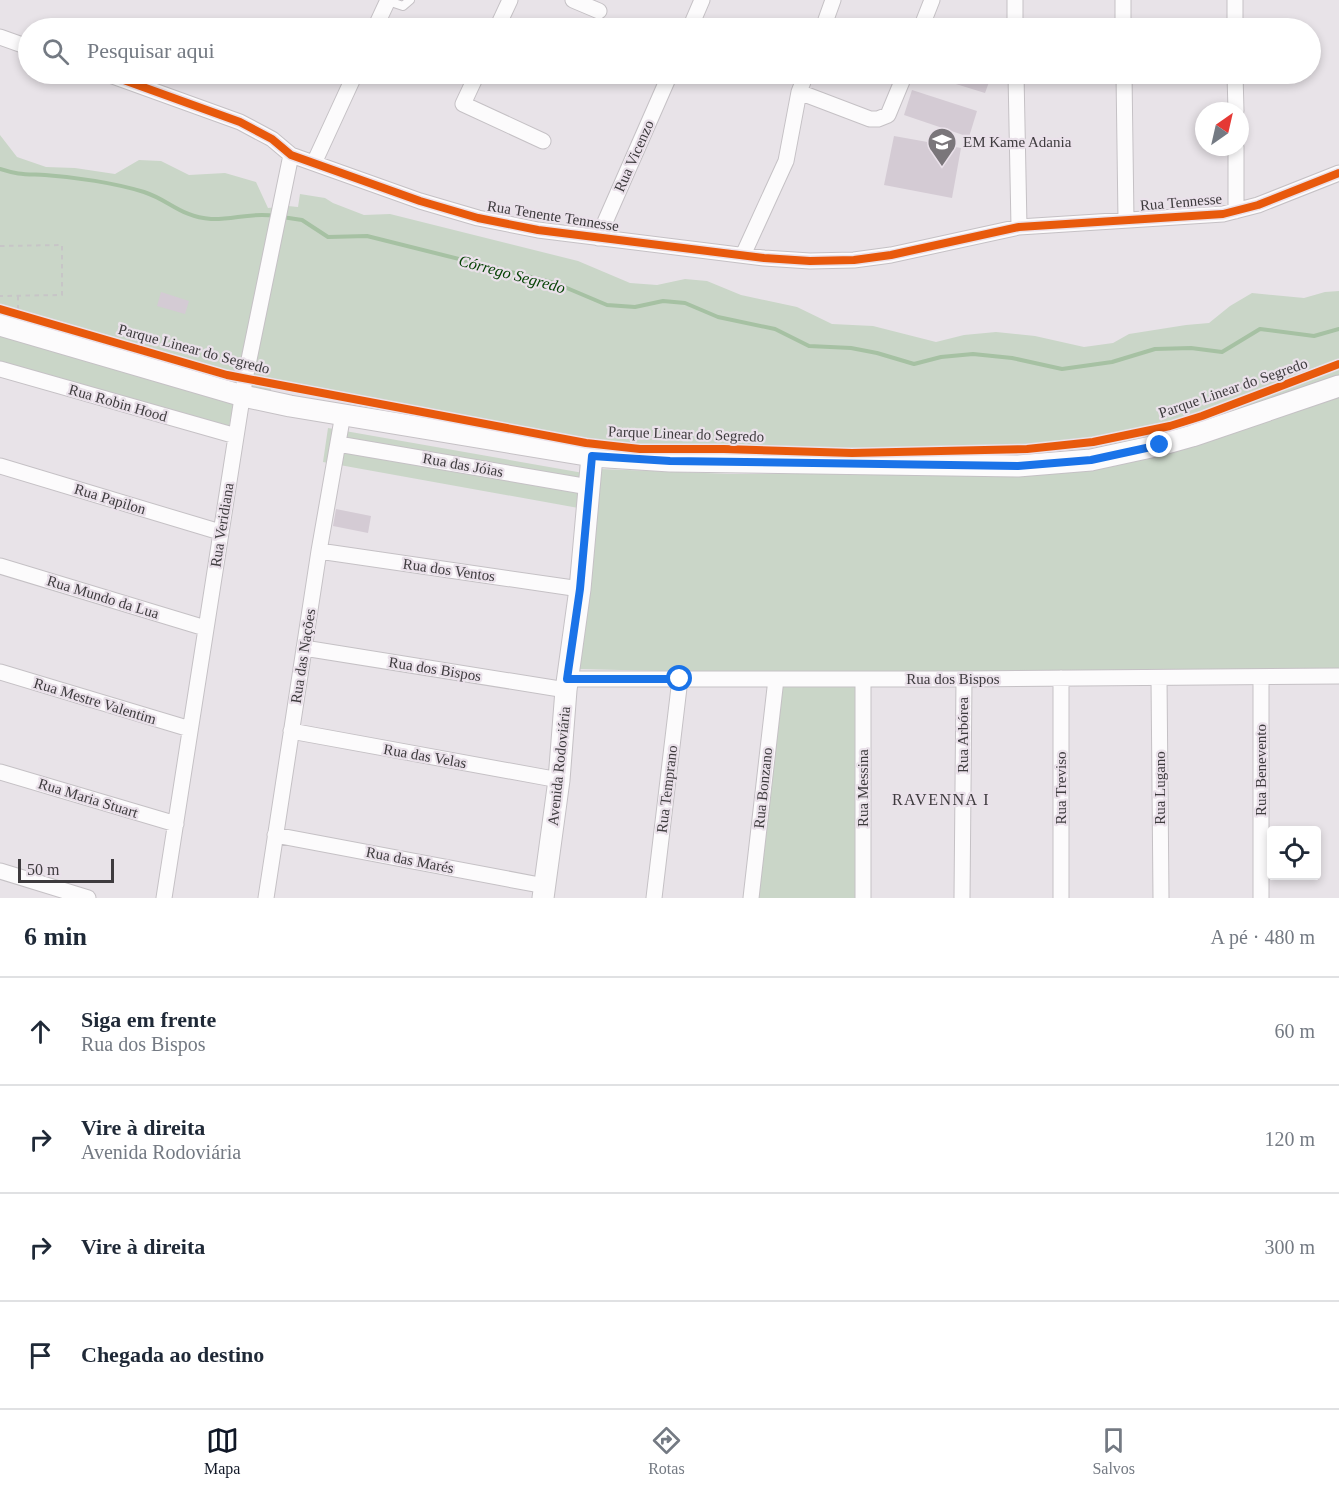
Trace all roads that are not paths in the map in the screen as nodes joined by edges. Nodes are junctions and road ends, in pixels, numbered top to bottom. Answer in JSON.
{"nodes":[{"id":1,"x":410,"y":0,"type":"edge"},
{"id":2,"x":510,"y":0,"type":"edge"},
{"id":3,"x":573,"y":0,"type":"edge"},
{"id":4,"x":702,"y":0,"type":"edge"},
{"id":5,"x":833,"y":0,"type":"edge"},
{"id":6,"x":932,"y":0,"type":"edge"},
{"id":7,"x":1015,"y":0,"type":"edge"},
{"id":8,"x":1123,"y":0,"type":"edge"},
{"id":9,"x":1235,"y":0,"type":"edge"},
{"id":10,"x":388,"y":1,"type":"edge"},
{"id":11,"x":599,"y":11,"type":"dead end"},
{"id":12,"x":380,"y":18,"type":"edge"},
{"id":13,"x":502,"y":18,"type":"edge"},
{"id":14,"x":694,"y":18,"type":"edge"},
{"id":15,"x":827,"y":18,"type":"edge"},
{"id":16,"x":925,"y":18,"type":"edge"},
{"id":17,"x":1015,"y":18,"type":"edge"},
{"id":18,"x":1123,"y":18,"type":"edge"},
{"id":19,"x":1235,"y":18,"type":"edge"},
{"id":20,"x":0,"y":37,"type":"edge"},
{"id":21,"x":18,"y":43,"type":"edge"},
{"id":22,"x":135,"y":84,"type":"edge"},
{"id":23,"x":350,"y":84,"type":"edge"},
{"id":24,"x":472,"y":84,"type":"edge"},
{"id":25,"x":666,"y":84,"type":"edge"},
{"id":26,"x":802,"y":84,"type":"edge"},
{"id":27,"x":901,"y":84,"type":"edge"},
{"id":28,"x":1016,"y":84,"type":"edge"},
{"id":29,"x":1124,"y":84,"type":"edge"},
{"id":30,"x":1236,"y":84,"type":"edge"},
{"id":31,"x":799,"y":92,"type":"junction"},
{"id":32,"x":1236,"y":102,"type":"edge"},
{"id":33,"x":543,"y":141,"type":"dead end"},
{"id":34,"x":291,"y":155,"type":"junction"},
{"id":35,"x":1236,"y":156,"type":"edge"},
{"id":36,"x":314,"y":163,"type":"junction"},
{"id":37,"x":1339,"y":173,"type":"edge"},
{"id":38,"x":1236,"y":211,"type":"junction"},
{"id":39,"x":1126,"y":220,"type":"junction"},
{"id":40,"x":1019,"y":227,"type":"junction"},
{"id":41,"x":598,"y":238,"type":"junction"},
{"id":42,"x":744,"y":255,"type":"junction"},
{"id":43,"x":5,"y":318,"type":"edge"},
{"id":44,"x":0,"y":369,"type":"edge"},
{"id":45,"x":1339,"y":386,"type":"edge"},
{"id":46,"x":243,"y":396,"type":"junction"},
{"id":47,"x":343,"y":414,"type":"junction"},
{"id":48,"x":236,"y":436,"type":"junction"},
{"id":49,"x":338,"y":444,"type":"junction"},
{"id":50,"x":592,"y":456,"type":"junction"},
{"id":51,"x":0,"y":466,"type":"edge"},
{"id":52,"x":589,"y":487,"type":"junction"},
{"id":53,"x":220,"y":532,"type":"junction"},
{"id":54,"x":319,"y":551,"type":"junction"},
{"id":55,"x":0,"y":566,"type":"edge"},
{"id":56,"x":580,"y":589,"type":"junction"},
{"id":57,"x":206,"y":628,"type":"junction"},
{"id":58,"x":304,"y":648,"type":"junction"},
{"id":59,"x":0,"y":672,"type":"edge"},
{"id":60,"x":1339,"y":676,"type":"edge"},
{"id":61,"x":1061,"y":678,"type":"junction"},
{"id":62,"x":1159,"y":678,"type":"junction"},
{"id":63,"x":1261,"y":678,"type":"junction"},
{"id":64,"x":680,"y":679,"type":"junction"},
{"id":65,"x":776,"y":679,"type":"junction"},
{"id":66,"x":863,"y":679,"type":"junction"},
{"id":67,"x":964,"y":679,"type":"junction"},
{"id":68,"x":567,"y":685,"type":"junction"},
{"id":69,"x":190,"y":729,"type":"junction"},
{"id":70,"x":291,"y":731,"type":"junction"},
{"id":71,"x":0,"y":772,"type":"edge"},
{"id":72,"x":559,"y":780,"type":"junction"},
{"id":73,"x":176,"y":824,"type":"junction"},
{"id":74,"x":275,"y":835,"type":"junction"},
{"id":75,"x":0,"y":872,"type":"edge"},
{"id":76,"x":544,"y":892,"type":"edge"},
{"id":77,"x":88,"y":898,"type":"edge"},
{"id":78,"x":164,"y":898,"type":"edge"},
{"id":79,"x":266,"y":898,"type":"edge"},
{"id":80,"x":654,"y":898,"type":"edge"},
{"id":81,"x":751,"y":898,"type":"edge"},
{"id":82,"x":863,"y":898,"type":"edge"},
{"id":83,"x":962,"y":898,"type":"edge"},
{"id":84,"x":1062,"y":898,"type":"edge"},
{"id":85,"x":1161,"y":898,"type":"edge"},
{"id":86,"x":1261,"y":898,"type":"edge"}],
"edges":[{"from":1,"to":10,"type":"lane"},
{"from":2,"to":13,"type":"street"},
{"from":3,"to":11,"type":"street"},
{"from":4,"to":14,"type":"street"},
{"from":5,"to":15,"type":"street"},
{"from":6,"to":16,"type":"street"},
{"from":7,"to":17,"type":"street"},
{"from":8,"to":18,"type":"street"},
{"from":9,"to":19,"type":"street"},
{"from":10,"to":12,"type":"street"},
{"from":20,"to":21,"type":"street"},
{"from":22,"to":34,"type":"street","name":"Rua Tenente Tennesse"},
{"from":23,"to":36,"type":"street"},
{"from":24,"to":33,"type":"street"},
{"from":25,"to":41,"type":"street","name":"Rua Vicenzo"},
{"from":26,"to":31,"type":"street"},
{"from":27,"to":31,"type":"street"},
{"from":28,"to":40,"type":"street"},
{"from":29,"to":39,"type":"street"},
{"from":30,"to":32,"type":"street"},
{"from":31,"to":42,"type":"street"},
{"from":34,"to":36,"type":"street","name":"Rua Tenente Tennesse"},
{"from":34,"to":46,"type":"street","name":"Rua Veridiana"},
{"from":35,"to":38,"type":"street"},
{"from":36,"to":41,"type":"street","name":"Rua Tenente Tennesse"},
{"from":37,"to":38,"type":"street","name":"Rua Tennesse"},
{"from":38,"to":39,"type":"street","name":"Rua Tennesse"},
{"from":39,"to":40,"type":"street","name":"Rua Tennesse"},
{"from":40,"to":42,"type":"street","name":"Rua Tenente Tennesse"},
{"from":41,"to":42,"type":"street","name":"Rua Tenente Tennesse"},
{"from":43,"to":46,"type":"main road"},
{"from":44,"to":48,"type":"street","name":"Rua Robin Hood"},
{"from":45,"to":50,"type":"main road"},
{"from":46,"to":47,"type":"main road"},
{"from":46,"to":48,"type":"street","name":"Rua Veridiana"},
{"from":47,"to":49,"type":"street","name":"Rua das Nações"},
{"from":47,"to":50,"type":"main road"},
{"from":48,"to":53,"type":"street","name":"Rua Veridiana"},
{"from":49,"to":52,"type":"street","name":"Rua das Jóias"},
{"from":49,"to":54,"type":"street","name":"Rua das Nações"},
{"from":50,"to":52,"type":"main road","name":"Avenida Rodoviária"},
{"from":51,"to":53,"type":"street","name":"Rua Papilon"},
{"from":52,"to":56,"type":"main road","name":"Avenida Rodoviária"},
{"from":53,"to":57,"type":"street","name":"Rua Veridiana"},
{"from":54,"to":56,"type":"street","name":"Rua dos Ventos"},
{"from":54,"to":58,"type":"street","name":"Rua das Nações"},
{"from":55,"to":57,"type":"street","name":"Rua Mundo da Lua"},
{"from":56,"to":68,"type":"main road","name":"Avenida Rodoviária"},
{"from":57,"to":69,"type":"street","name":"Rua Veridiana"},
{"from":58,"to":68,"type":"street","name":"Rua dos Bispos"},
{"from":58,"to":70,"type":"street","name":"Rua das Nações"},
{"from":59,"to":69,"type":"street","name":"Rua Mestre Valentim"},
{"from":60,"to":63,"type":"street","name":"Rua dos Bispos"},
{"from":61,"to":62,"type":"street","name":"Rua dos Bispos"},
{"from":61,"to":67,"type":"street","name":"Rua dos Bispos"},
{"from":61,"to":84,"type":"street","name":"Rua Treviso"},
{"from":62,"to":63,"type":"street","name":"Rua dos Bispos"},
{"from":62,"to":85,"type":"street","name":"Rua Lugano"},
{"from":63,"to":86,"type":"street","name":"Rua Benevento"},
{"from":64,"to":65,"type":"street","name":"Rua dos Bispos"},
{"from":64,"to":68,"type":"street","name":"Rua dos Bispos"},
{"from":64,"to":80,"type":"street","name":"Rua Temprano"},
{"from":65,"to":66,"type":"street","name":"Rua dos Bispos"},
{"from":65,"to":81,"type":"street","name":"Rua Bonzano"},
{"from":66,"to":67,"type":"street","name":"Rua dos Bispos"},
{"from":66,"to":82,"type":"street","name":"Rua Messina"},
{"from":67,"to":83,"type":"street","name":"Rua Arbórea"},
{"from":68,"to":72,"type":"main road","name":"Avenida Rodoviária"},
{"from":69,"to":73,"type":"street","name":"Rua Veridiana"},
{"from":70,"to":72,"type":"street","name":"Rua das Velas"},
{"from":70,"to":74,"type":"street","name":"Rua das Nações"},
{"from":71,"to":73,"type":"street","name":"Rua Maria Stuart"},
{"from":72,"to":76,"type":"main road","name":"Avenida Rodoviária"},
{"from":73,"to":78,"type":"street","name":"Rua Veridiana"},
{"from":74,"to":76,"type":"street","name":"Rua das Marés"},
{"from":74,"to":79,"type":"street","name":"Rua das Nações"},
{"from":75,"to":77,"type":"street"}]}
